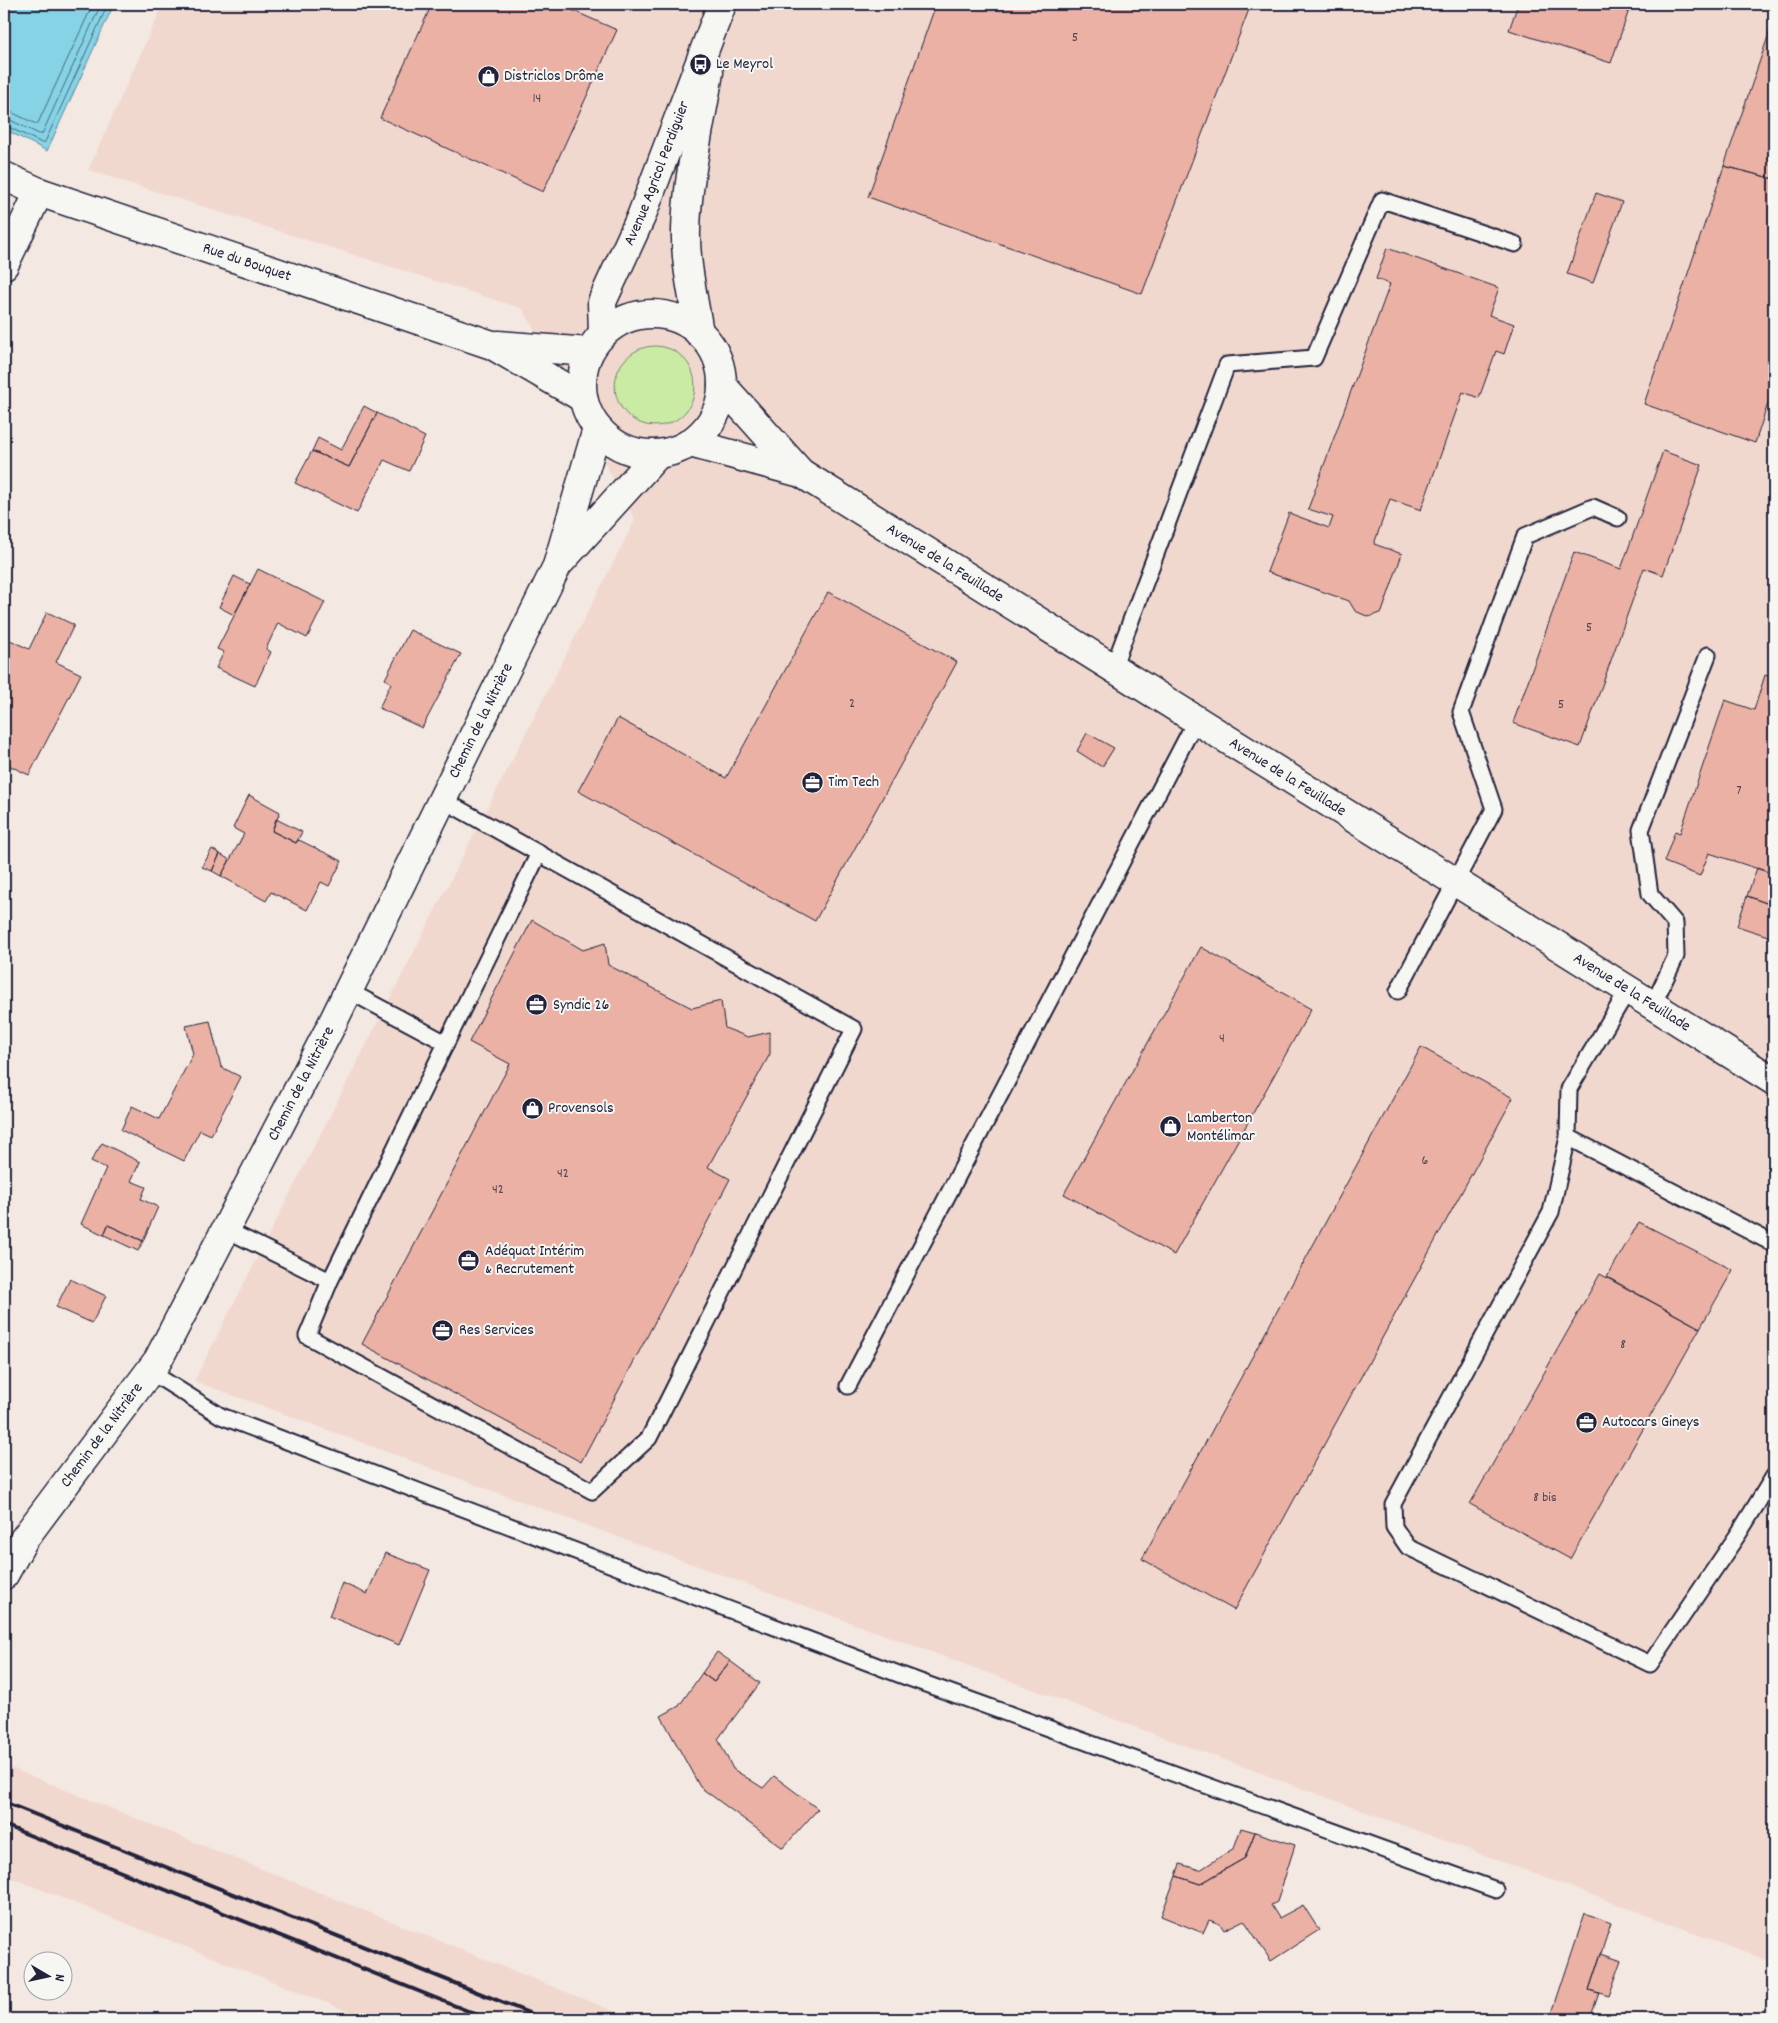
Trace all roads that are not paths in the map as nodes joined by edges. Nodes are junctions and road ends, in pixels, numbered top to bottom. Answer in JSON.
{"nodes":[{"id":1,"x":721,"y":8,"type":"edge"},
{"id":2,"x":4,"y":176,"type":"edge"},
{"id":3,"x":39,"y":192,"type":"junction"},
{"id":4,"x":1515,"y":244,"type":"dead end"},
{"id":5,"x":4,"y":265,"type":"edge"},
{"id":6,"x":699,"y":333,"type":"junction"},
{"id":7,"x":596,"y":343,"type":"junction"},
{"id":8,"x":492,"y":345,"type":"junction"},
{"id":9,"x":722,"y":385,"type":"junction"},
{"id":10,"x":582,"y":398,"type":"junction"},
{"id":11,"x":597,"y":429,"type":"junction"},
{"id":12,"x":690,"y":443,"type":"junction"},
{"id":13,"x":658,"y":454,"type":"junction"},
{"id":14,"x":801,"y":473,"type":"junction"},
{"id":15,"x":1618,"y":518,"type":"dead end"},
{"id":16,"x":557,"y":566,"type":"junction"},
{"id":17,"x":1708,"y":655,"type":"dead end"},
{"id":18,"x":1113,"y":668,"type":"junction"},
{"id":19,"x":1196,"y":720,"type":"junction"},
{"id":20,"x":443,"y":800,"type":"junction"},
{"id":21,"x":539,"y":853,"type":"junction"},
{"id":22,"x":1455,"y":881,"type":"junction"},
{"id":23,"x":349,"y":990,"type":"junction"},
{"id":24,"x":1628,"y":990,"type":"junction"},
{"id":25,"x":1398,"y":991,"type":"dead end"},
{"id":26,"x":1653,"y":1005,"type":"junction"},
{"id":27,"x":446,"y":1043,"type":"junction"},
{"id":28,"x":1774,"y":1081,"type":"edge"},
{"id":29,"x":1568,"y":1137,"type":"junction"},
{"id":30,"x":225,"y":1229,"type":"junction"},
{"id":31,"x":1774,"y":1244,"type":"edge"},
{"id":32,"x":330,"y":1281,"type":"junction"},
{"id":33,"x":149,"y":1371,"type":"junction"},
{"id":34,"x":848,"y":1386,"type":"dead end"},
{"id":35,"x":1774,"y":1476,"type":"edge"},
{"id":36,"x":4,"y":1576,"type":"edge"},
{"id":37,"x":1496,"y":1890,"type":"dead end"}],
"edges":[{"from":1,"to":6,"type":"street","name":"Avenue Agricol Perdiguier"},
{"from":1,"to":7,"type":"street","name":"Avenue Agricol Perdiguier"},
{"from":2,"to":3,"type":"street","name":"Rue du Bouquet"},
{"from":3,"to":5,"type":"street"},
{"from":3,"to":8,"type":"street","name":"Rue du Bouquet"},
{"from":4,"to":18,"type":"lane"},
{"from":6,"to":7,"type":"street"},
{"from":6,"to":9,"type":"street"},
{"from":7,"to":8,"type":"street","name":"Rue du Bouquet"},
{"from":7,"to":10,"type":"street"},
{"from":8,"to":10,"type":"street","name":"Rue du Bouquet"},
{"from":9,"to":12,"type":"street"},
{"from":9,"to":14,"type":"street","name":"Avenue de la Feuillade"},
{"from":10,"to":11,"type":"street"},
{"from":11,"to":13,"type":"street"},
{"from":11,"to":16,"type":"street","name":"Chemin de la Nitrière"},
{"from":12,"to":13,"type":"street"},
{"from":12,"to":14,"type":"street","name":"Avenue de la Feuillade"},
{"from":13,"to":16,"type":"street","name":"Chemin de la Nitrière"},
{"from":14,"to":18,"type":"street","name":"Avenue de la Feuillade"},
{"from":15,"to":22,"type":"lane"},
{"from":16,"to":20,"type":"street","name":"Chemin de la Nitrière"},
{"from":17,"to":26,"type":"lane"},
{"from":18,"to":19,"type":"street","name":"Avenue de la Feuillade"},
{"from":19,"to":22,"type":"street","name":"Avenue de la Feuillade"},
{"from":19,"to":34,"type":"lane"},
{"from":20,"to":21,"type":"lane"},
{"from":20,"to":23,"type":"street","name":"Chemin de la Nitrière"},
{"from":21,"to":27,"type":"lane"},
{"from":21,"to":32,"type":"lane"},
{"from":22,"to":24,"type":"street","name":"Avenue de la Feuillade"},
{"from":22,"to":25,"type":"lane"},
{"from":23,"to":27,"type":"lane"},
{"from":23,"to":30,"type":"street","name":"Chemin de la Nitrière"},
{"from":24,"to":26,"type":"street","name":"Avenue de la Feuillade"},
{"from":24,"to":29,"type":"lane"},
{"from":26,"to":28,"type":"street","name":"Avenue de la Feuillade"},
{"from":27,"to":32,"type":"lane"},
{"from":29,"to":31,"type":"lane"},
{"from":29,"to":35,"type":"lane"},
{"from":30,"to":32,"type":"lane"},
{"from":30,"to":33,"type":"street","name":"Chemin de la Nitrière"},
{"from":33,"to":36,"type":"street","name":"Chemin de la Nitrière"},
{"from":33,"to":37,"type":"lane"}]}
